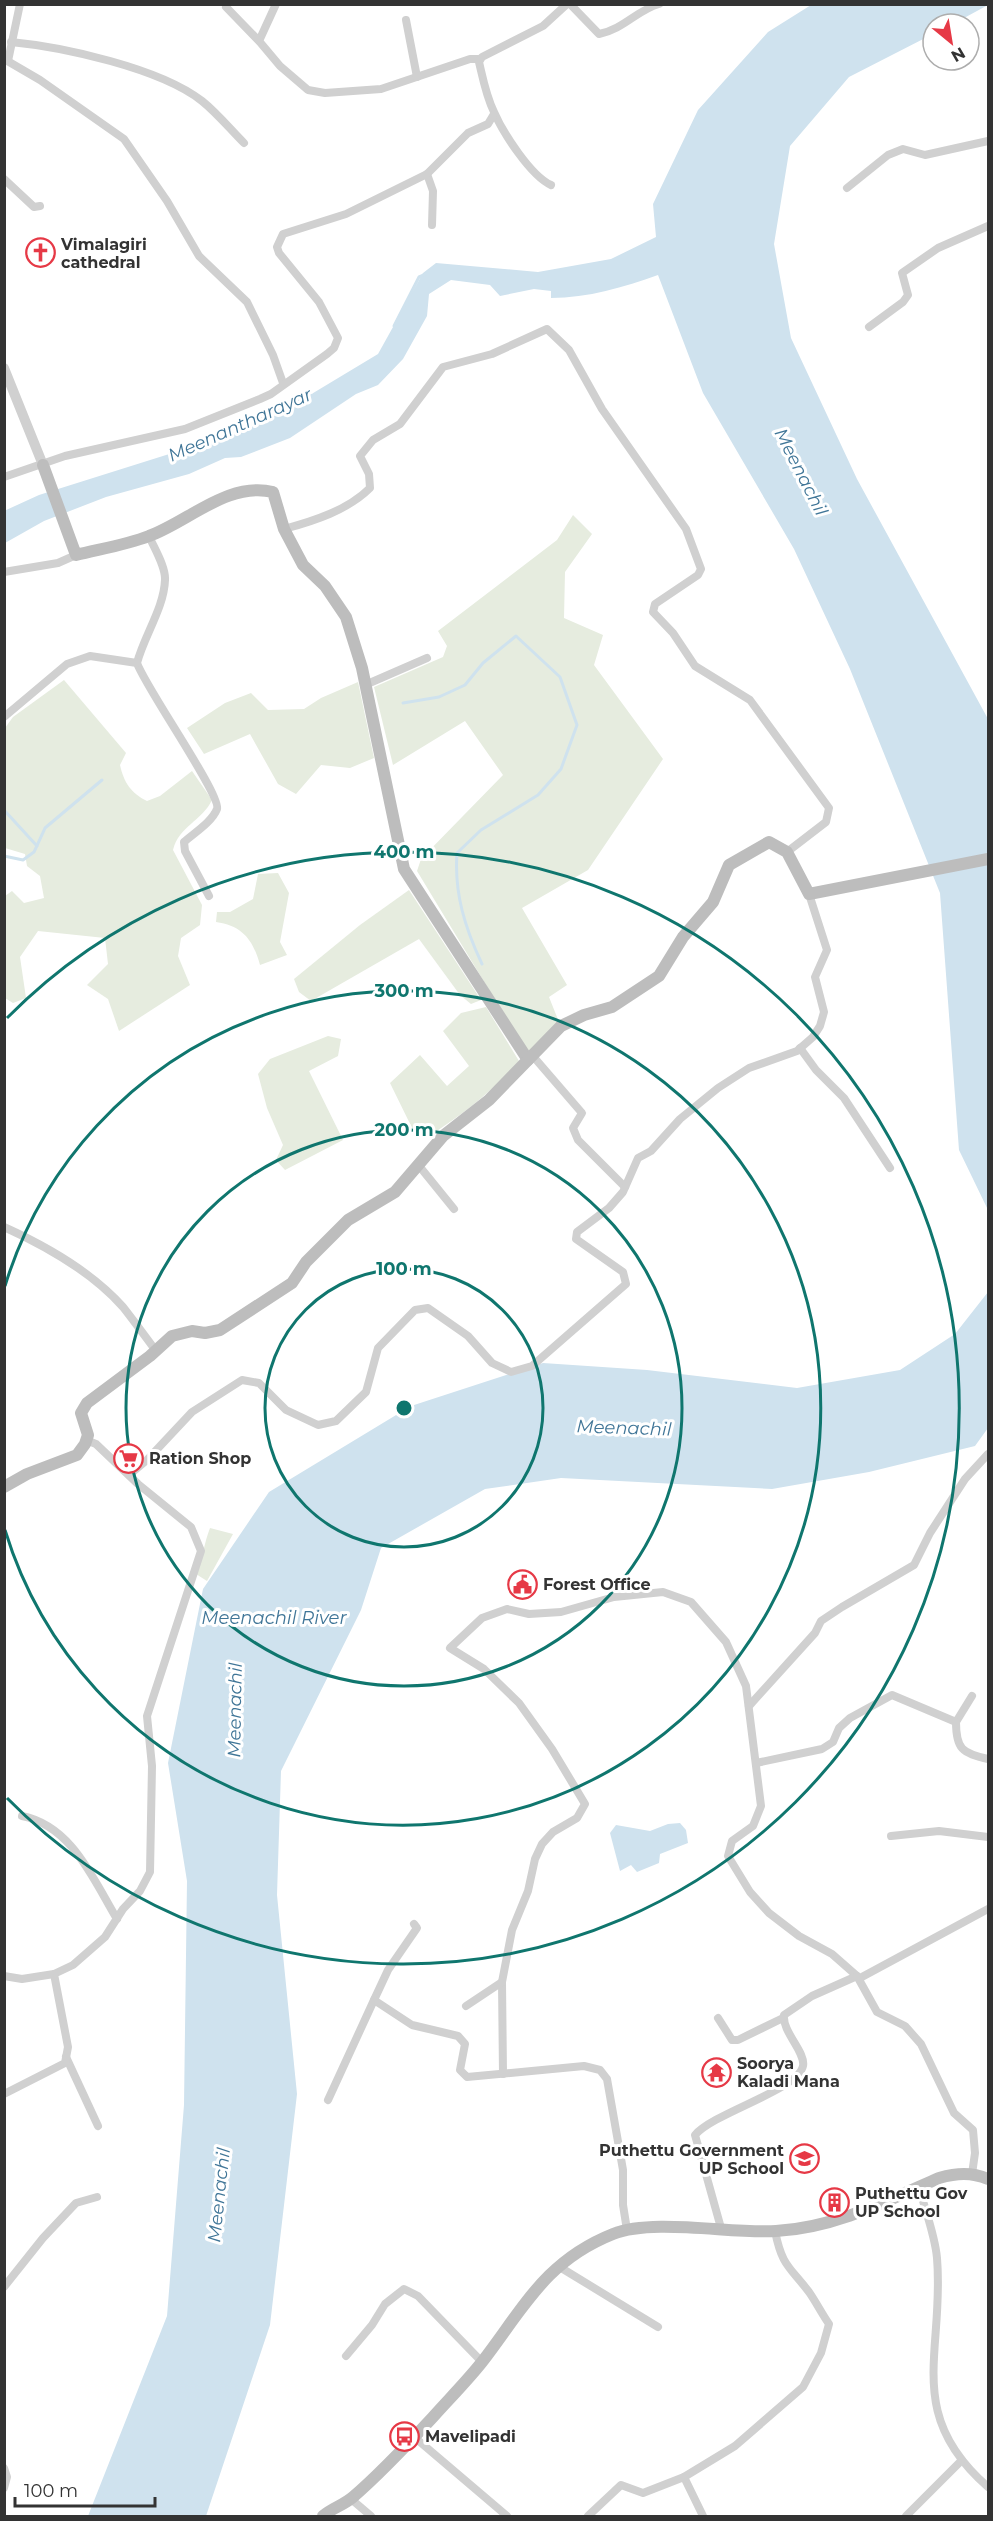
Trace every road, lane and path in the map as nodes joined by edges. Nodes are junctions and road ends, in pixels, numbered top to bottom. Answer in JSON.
{"nodes":[{"id":1,"x":20,"y":4,"type":"edge"},
{"id":2,"x":276,"y":4,"type":"edge"},
{"id":3,"x":568,"y":4,"type":"edge"},
{"id":4,"x":659,"y":4,"type":"edge"},
{"id":5,"x":226,"y":7,"type":"dead end"},
{"id":6,"x":406,"y":20,"type":"dead end"},
{"id":7,"x":259,"y":41,"type":"junction"},
{"id":8,"x":11,"y":42,"type":"junction"},
{"id":9,"x":479,"y":59,"type":"junction"},
{"id":10,"x":6,"y":60,"type":"edge"},
{"id":11,"x":417,"y":77,"type":"junction"},
{"id":12,"x":494,"y":114,"type":"junction"},
{"id":13,"x":988,"y":141,"type":"edge"},
{"id":14,"x":244,"y":143,"type":"dead end"},
{"id":15,"x":427,"y":174,"type":"junction"},
{"id":16,"x":4,"y":178,"type":"edge"},
{"id":17,"x":551,"y":185,"type":"dead end"},
{"id":18,"x":847,"y":188,"type":"dead end"},
{"id":19,"x":40,"y":206,"type":"dead end"},
{"id":20,"x":432,"y":225,"type":"dead end"},
{"id":21,"x":988,"y":226,"type":"edge"},
{"id":22,"x":869,"y":327,"type":"dead end"},
{"id":23,"x":4,"y":368,"type":"edge"},
{"id":24,"x":283,"y":383,"type":"junction"},
{"id":25,"x":43,"y":465,"type":"junction"},
{"id":26,"x":4,"y":477,"type":"edge"},
{"id":27,"x":284,"y":529,"type":"junction"},
{"id":28,"x":149,"y":536,"type":"junction"},
{"id":29,"x":76,"y":555,"type":"junction"},
{"id":30,"x":4,"y":572,"type":"edge"},
{"id":31,"x":427,"y":658,"type":"dead end"},
{"id":32,"x":136,"y":663,"type":"junction"},
{"id":33,"x":365,"y":685,"type":"junction"},
{"id":34,"x":4,"y":717,"type":"edge"},
{"id":35,"x":787,"y":852,"type":"junction"},
{"id":36,"x":988,"y":859,"type":"edge"},
{"id":37,"x":809,"y":894,"type":"junction"},
{"id":38,"x":209,"y":896,"type":"dead end"},
{"id":39,"x":800,"y":1048,"type":"junction"},
{"id":40,"x":530,"y":1058,"type":"junction"},
{"id":41,"x":420,"y":1167,"type":"junction"},
{"id":42,"x":890,"y":1168,"type":"dead end"},
{"id":43,"x":625,"y":1187,"type":"junction"},
{"id":44,"x":454,"y":1209,"type":"dead end"},
{"id":45,"x":4,"y":1227,"type":"edge"},
{"id":46,"x":156,"y":1351,"type":"junction"},
{"id":47,"x":86,"y":1440,"type":"junction"},
{"id":48,"x":988,"y":1454,"type":"edge"},
{"id":49,"x":129,"y":1475,"type":"junction"},
{"id":50,"x":4,"y":1487,"type":"edge"},
{"id":51,"x":972,"y":1696,"type":"dead end"},
{"id":52,"x":749,"y":1706,"type":"junction"},
{"id":53,"x":956,"y":1722,"type":"junction"},
{"id":54,"x":988,"y":1760,"type":"edge"},
{"id":55,"x":756,"y":1763,"type":"junction"},
{"id":56,"x":22,"y":1816,"type":"dead end"},
{"id":57,"x":891,"y":1836,"type":"dead end"},
{"id":58,"x":988,"y":1837,"type":"edge"},
{"id":59,"x":988,"y":1909,"type":"edge"},
{"id":60,"x":117,"y":1919,"type":"junction"},
{"id":61,"x":414,"y":1924,"type":"dead end"},
{"id":62,"x":54,"y":1974,"type":"junction"},
{"id":63,"x":4,"y":1976,"type":"edge"},
{"id":64,"x":859,"y":1977,"type":"junction"},
{"id":65,"x":502,"y":1982,"type":"junction"},
{"id":66,"x":374,"y":2000,"type":"junction"},
{"id":67,"x":466,"y":2006,"type":"dead end"},
{"id":68,"x":718,"y":2018,"type":"dead end"},
{"id":69,"x":783,"y":2018,"type":"junction"},
{"id":70,"x":66,"y":2057,"type":"junction"},
{"id":71,"x":503,"y":2074,"type":"junction"},
{"id":72,"x":4,"y":2094,"type":"edge"},
{"id":73,"x":328,"y":2100,"type":"dead end"},
{"id":74,"x":98,"y":2126,"type":"dead end"},
{"id":75,"x":972,"y":2174,"type":"junction"},
{"id":76,"x":988,"y":2179,"type":"edge"},
{"id":77,"x":919,"y":2187,"type":"junction"},
{"id":78,"x":97,"y":2197,"type":"dead end"},
{"id":79,"x":721,"y":2228,"type":"junction"},
{"id":80,"x":627,"y":2230,"type":"junction"},
{"id":81,"x":775,"y":2231,"type":"junction"},
{"id":82,"x":558,"y":2266,"type":"junction"},
{"id":83,"x":4,"y":2287,"type":"edge"},
{"id":84,"x":658,"y":2327,"type":"dead end"},
{"id":85,"x":346,"y":2356,"type":"dead end"},
{"id":86,"x":482,"y":2362,"type":"junction"},
{"id":87,"x":413,"y":2436,"type":"junction"},
{"id":88,"x":962,"y":2460,"type":"junction"},
{"id":89,"x":4,"y":2468,"type":"edge"},
{"id":90,"x":684,"y":2477,"type":"junction"},
{"id":91,"x":988,"y":2487,"type":"edge"},
{"id":92,"x":4,"y":2488,"type":"edge"},
{"id":93,"x":351,"y":2499,"type":"junction"},
{"id":94,"x":322,"y":2517,"type":"edge"},
{"id":95,"x":371,"y":2517,"type":"edge"},
{"id":96,"x":507,"y":2517,"type":"edge"},
{"id":97,"x":588,"y":2517,"type":"edge"},
{"id":98,"x":703,"y":2517,"type":"edge"},
{"id":99,"x":906,"y":2517,"type":"edge"}],
"edges":[{"from":1,"to":8,"type":"street"},
{"from":2,"to":7,"type":"street"},
{"from":3,"to":4,"type":"street"},
{"from":3,"to":9,"type":"street"},
{"from":5,"to":7,"type":"street"},
{"from":6,"to":11,"type":"street"},
{"from":7,"to":11,"type":"street"},
{"from":8,"to":10,"type":"street"},
{"from":8,"to":14,"type":"street"},
{"from":9,"to":11,"type":"street"},
{"from":9,"to":12,"type":"street"},
{"from":10,"to":24,"type":"street"},
{"from":12,"to":15,"type":"street"},
{"from":12,"to":17,"type":"street"},
{"from":13,"to":18,"type":"street"},
{"from":15,"to":20,"type":"street"},
{"from":15,"to":24,"type":"street"},
{"from":16,"to":19,"type":"street"},
{"from":21,"to":22,"type":"street"},
{"from":23,"to":25,"type":"street"},
{"from":24,"to":25,"type":"street"},
{"from":25,"to":26,"type":"street"},
{"from":25,"to":29,"type":"main road"},
{"from":27,"to":28,"type":"main road"},
{"from":27,"to":33,"type":"main road"},
{"from":27,"to":35,"type":"street"},
{"from":28,"to":29,"type":"main road"},
{"from":28,"to":32,"type":"street"},
{"from":29,"to":30,"type":"street"},
{"from":31,"to":33,"type":"street"},
{"from":32,"to":34,"type":"street"},
{"from":32,"to":38,"type":"street"},
{"from":33,"to":40,"type":"main road"},
{"from":35,"to":37,"type":"main road"},
{"from":35,"to":40,"type":"main road"},
{"from":36,"to":37,"type":"main road"},
{"from":37,"to":39,"type":"street"},
{"from":39,"to":42,"type":"street"},
{"from":39,"to":43,"type":"street"},
{"from":40,"to":41,"type":"main road"},
{"from":40,"to":43,"type":"street"},
{"from":41,"to":44,"type":"street"},
{"from":41,"to":46,"type":"main road"},
{"from":43,"to":49,"type":"street"},
{"from":45,"to":46,"type":"street"},
{"from":46,"to":47,"type":"main road"},
{"from":47,"to":49,"type":"street"},
{"from":47,"to":50,"type":"main road"},
{"from":48,"to":52,"type":"street"},
{"from":49,"to":60,"type":"street"},
{"from":51,"to":53,"type":"street"},
{"from":52,"to":55,"type":"street"},
{"from":52,"to":65,"type":"street"},
{"from":53,"to":54,"type":"street"},
{"from":53,"to":55,"type":"street"},
{"from":55,"to":64,"type":"street"},
{"from":56,"to":60,"type":"street"},
{"from":57,"to":58,"type":"street"},
{"from":59,"to":64,"type":"street"},
{"from":60,"to":62,"type":"street"},
{"from":61,"to":66,"type":"street"},
{"from":62,"to":63,"type":"street"},
{"from":62,"to":70,"type":"street"},
{"from":64,"to":69,"type":"street"},
{"from":64,"to":75,"type":"street"},
{"from":65,"to":67,"type":"street"},
{"from":65,"to":71,"type":"street"},
{"from":66,"to":71,"type":"street"},
{"from":66,"to":73,"type":"street"},
{"from":68,"to":69,"type":"street"},
{"from":69,"to":79,"type":"street"},
{"from":70,"to":72,"type":"street"},
{"from":70,"to":74,"type":"street"},
{"from":71,"to":80,"type":"street"},
{"from":75,"to":76,"type":"main road"},
{"from":75,"to":77,"type":"main road"},
{"from":77,"to":81,"type":"main road"},
{"from":77,"to":88,"type":"street"},
{"from":78,"to":83,"type":"street"},
{"from":79,"to":80,"type":"main road"},
{"from":79,"to":81,"type":"main road"},
{"from":80,"to":82,"type":"main road"},
{"from":81,"to":90,"type":"street"},
{"from":82,"to":84,"type":"street"},
{"from":82,"to":86,"type":"main road"},
{"from":85,"to":86,"type":"street"},
{"from":86,"to":87,"type":"main road"},
{"from":87,"to":93,"type":"main road"},
{"from":87,"to":96,"type":"street"},
{"from":88,"to":91,"type":"street"},
{"from":88,"to":99,"type":"street"},
{"from":89,"to":92,"type":"street"},
{"from":90,"to":97,"type":"street"},
{"from":90,"to":98,"type":"street"},
{"from":93,"to":94,"type":"main road"},
{"from":93,"to":95,"type":"street"}]}
